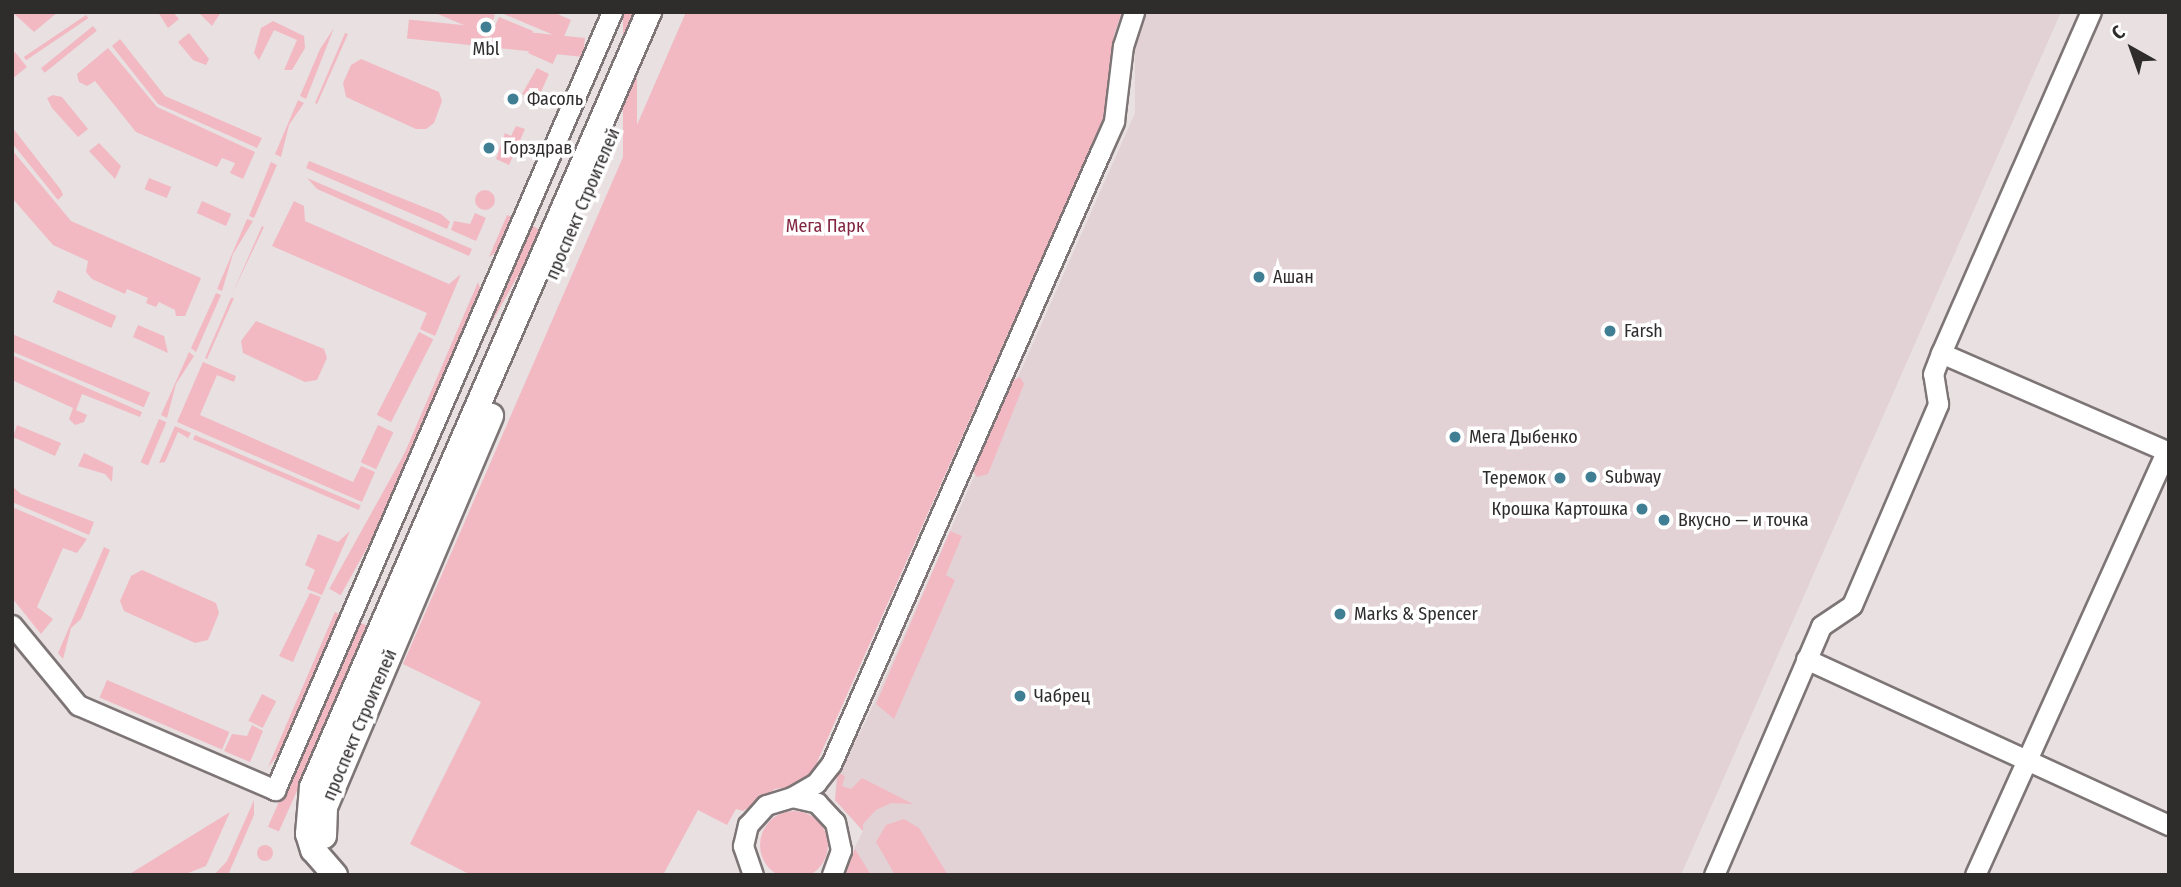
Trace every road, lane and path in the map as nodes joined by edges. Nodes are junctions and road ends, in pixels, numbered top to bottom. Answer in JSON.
{"nodes":[{"id":1,"x":612,"y":12,"type":"edge"},
{"id":2,"x":649,"y":12,"type":"edge"},
{"id":3,"x":664,"y":12,"type":"edge"},
{"id":4,"x":1134,"y":12,"type":"edge"},
{"id":5,"x":2091,"y":12,"type":"edge"},
{"id":6,"x":1941,"y":353,"type":"junction"},
{"id":7,"x":2167,"y":452,"type":"edge"},
{"id":8,"x":12,"y":625,"type":"edge"},
{"id":9,"x":1806,"y":659,"type":"junction"},
{"id":10,"x":2027,"y":760,"type":"junction"},
{"id":11,"x":829,"y":768,"type":"junction"},
{"id":12,"x":792,"y":797,"type":"junction"},
{"id":13,"x":830,"y":814,"type":"junction"},
{"id":14,"x":2169,"y":824,"type":"edge"},
{"id":15,"x":330,"y":868,"type":"edge"},
{"id":16,"x":753,"y":875,"type":"edge"},
{"id":17,"x":832,"y":875,"type":"edge"},
{"id":18,"x":1714,"y":875,"type":"edge"},
{"id":19,"x":1975,"y":875,"type":"edge"}],
"edges":[{"from":1,"to":8,"type":"street"},
{"from":2,"to":15,"type":"street","name":"проспект Строителей"},
{"from":3,"to":15,"type":"street","name":"проспект Строителей"},
{"from":4,"to":11,"type":"street"},
{"from":5,"to":6,"type":"street"},
{"from":6,"to":7,"type":"street"},
{"from":6,"to":9,"type":"street"},
{"from":7,"to":10,"type":"street"},
{"from":9,"to":10,"type":"street"},
{"from":9,"to":18,"type":"street"},
{"from":10,"to":14,"type":"street"},
{"from":10,"to":19,"type":"street"},
{"from":11,"to":12,"type":"street"},
{"from":11,"to":13,"type":"street"},
{"from":12,"to":13,"type":"street"},
{"from":12,"to":16,"type":"street"},
{"from":13,"to":17,"type":"street"}]}
